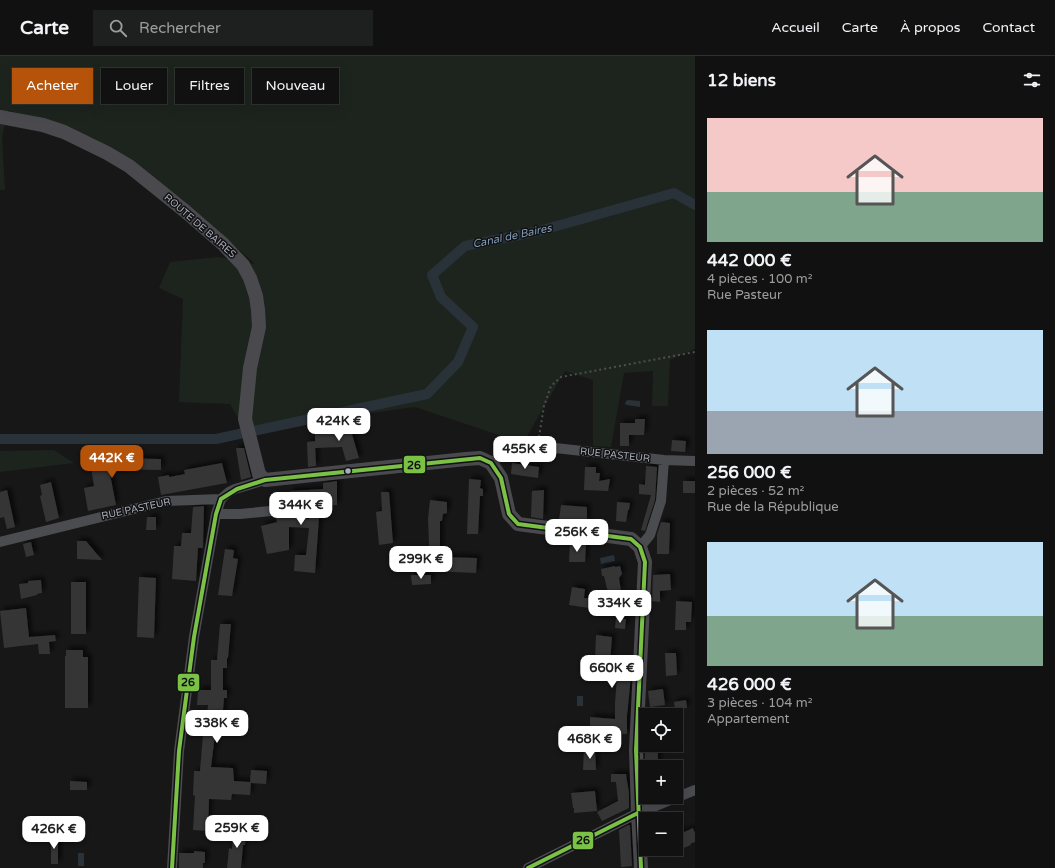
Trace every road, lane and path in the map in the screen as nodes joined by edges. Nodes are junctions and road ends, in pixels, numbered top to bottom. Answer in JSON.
{"nodes":[{"id":1,"x":0,"y":117,"type":"edge"},
{"id":2,"x":695,"y":352,"type":"edge"},
{"id":3,"x":538,"y":446,"type":"junction"},
{"id":4,"x":664,"y":460,"type":"junction"},
{"id":5,"x":695,"y":461,"type":"edge"},
{"id":6,"x":491,"y":463,"type":"junction"},
{"id":7,"x":265,"y":480,"type":"junction"},
{"id":8,"x":221,"y":499,"type":"junction"},
{"id":9,"x":302,"y":508,"type":"dead end"},
{"id":10,"x":216,"y":514,"type":"junction"},
{"id":11,"x":0,"y":542,"type":"edge"},
{"id":12,"x":640,"y":547,"type":"junction"},
{"id":13,"x":695,"y":790,"type":"edge"},
{"id":14,"x":638,"y":813,"type":"junction"},
{"id":15,"x":172,"y":868,"type":"edge"},
{"id":16,"x":528,"y":868,"type":"edge"},
{"id":17,"x":641,"y":868,"type":"edge"}],
"edges":[{"from":1,"to":7,"type":"street","name":"ROUTE DE BAIRES"},
{"from":2,"to":3,"type":"path"},
{"from":3,"to":4,"type":"street","name":"RUE PASTEUR"},
{"from":3,"to":6,"type":"street","name":"RUE PASTEUR"},
{"from":4,"to":5,"type":"street","name":"RUE PASTEUR"},
{"from":4,"to":12,"type":"street"},
{"from":6,"to":7,"type":"street"},
{"from":6,"to":12,"type":"street"},
{"from":7,"to":8,"type":"street"},
{"from":8,"to":10,"type":"street"},
{"from":8,"to":11,"type":"street","name":"RUE PASTEUR"},
{"from":9,"to":10,"type":"street"},
{"from":10,"to":15,"type":"street"},
{"from":12,"to":14,"type":"street"},
{"from":13,"to":14,"type":"street"},
{"from":14,"to":16,"type":"street"},
{"from":14,"to":17,"type":"street"}]}
